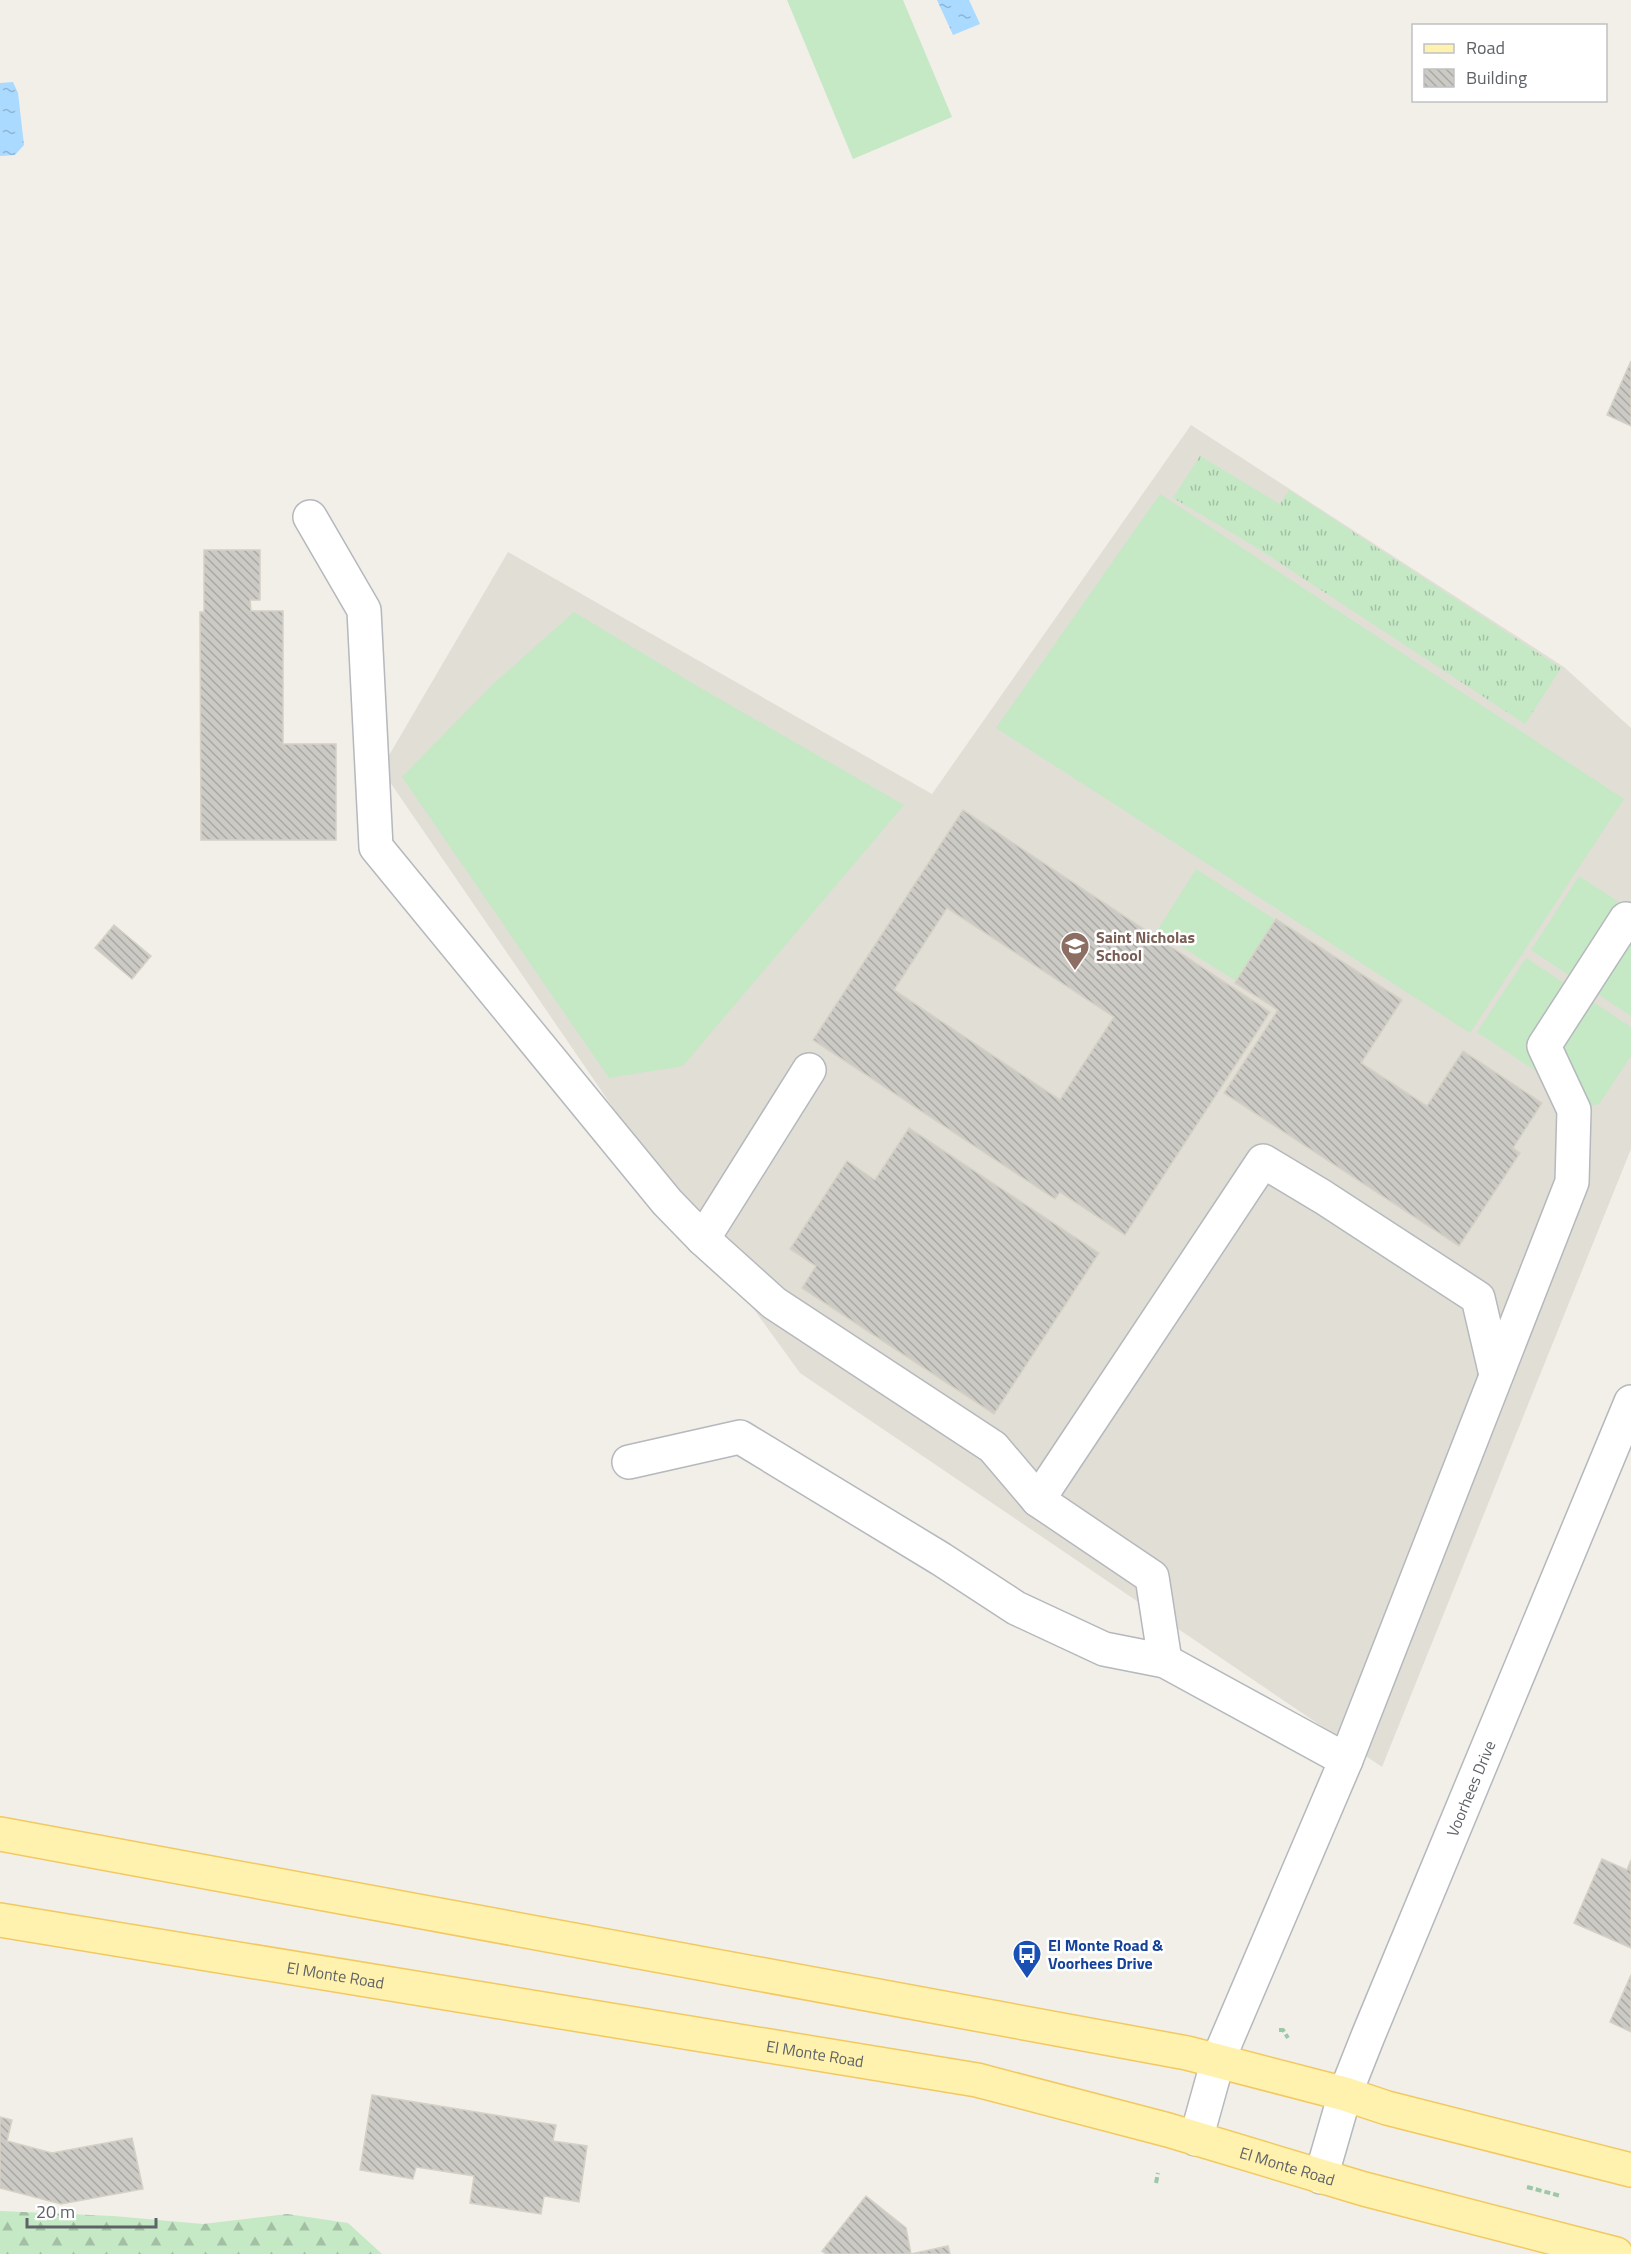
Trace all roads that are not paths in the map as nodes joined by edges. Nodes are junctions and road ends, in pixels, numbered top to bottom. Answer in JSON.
{"nodes":[{"id":1,"x":310,"y":517,"type":"dead end"},
{"id":2,"x":1626,"y":919,"type":"dead end"},
{"id":3,"x":809,"y":1070,"type":"dead end"},
{"id":4,"x":703,"y":1239,"type":"junction"},
{"id":5,"x":1496,"y":1375,"type":"junction"},
{"id":6,"x":1631,"y":1402,"type":"edge"},
{"id":7,"x":629,"y":1462,"type":"dead end"},
{"id":8,"x":1038,"y":1500,"type":"junction"},
{"id":9,"x":1164,"y":1661,"type":"junction"},
{"id":10,"x":1346,"y":1760,"type":"junction"},
{"id":11,"x":0,"y":1834,"type":"edge"},
{"id":12,"x":0,"y":1920,"type":"edge"},
{"id":13,"x":1218,"y":2060,"type":"junction"},
{"id":14,"x":1346,"y":2094,"type":"junction"},
{"id":15,"x":1196,"y":2139,"type":"junction"},
{"id":16,"x":1631,"y":2170,"type":"edge"},
{"id":17,"x":1321,"y":2177,"type":"junction"},
{"id":18,"x":1616,"y":2254,"type":"edge"}],
"edges":[{"from":1,"to":4,"type":"street"},
{"from":2,"to":5,"type":"street"},
{"from":3,"to":4,"type":"street"},
{"from":4,"to":8,"type":"street"},
{"from":5,"to":8,"type":"street"},
{"from":5,"to":10,"type":"street"},
{"from":6,"to":14,"type":"street","name":"Voorhees Drive"},
{"from":7,"to":9,"type":"street"},
{"from":8,"to":9,"type":"street"},
{"from":9,"to":10,"type":"street"},
{"from":10,"to":13,"type":"street"},
{"from":11,"to":13,"type":"main road"},
{"from":12,"to":15,"type":"main road","name":"El Monte Road"},
{"from":13,"to":14,"type":"main road"},
{"from":13,"to":15,"type":"street"},
{"from":14,"to":16,"type":"main road"},
{"from":14,"to":17,"type":"street","name":"Voorhees Drive"},
{"from":15,"to":17,"type":"main road","name":"El Monte Road"},
{"from":17,"to":18,"type":"main road","name":"El Monte Road"}]}
